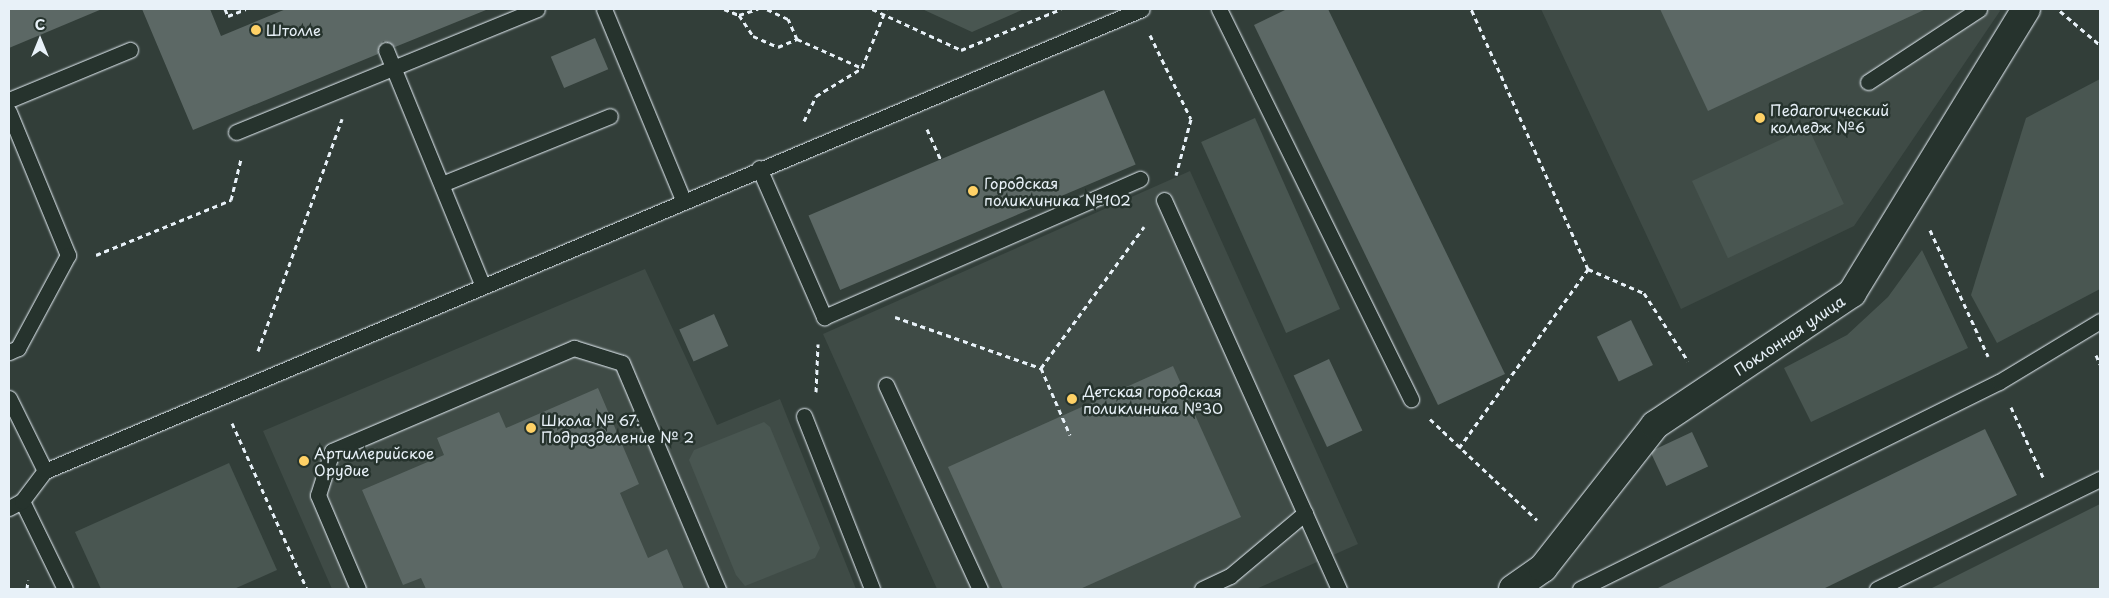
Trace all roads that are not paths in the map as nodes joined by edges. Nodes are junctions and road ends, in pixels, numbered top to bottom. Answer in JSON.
{"nodes":[{"id":1,"x":537,"y":9,"type":"edge"},
{"id":2,"x":604,"y":9,"type":"edge"},
{"id":3,"x":1142,"y":9,"type":"edge"},
{"id":4,"x":1219,"y":9,"type":"edge"},
{"id":5,"x":1979,"y":9,"type":"edge"},
{"id":6,"x":2026,"y":9,"type":"edge"},
{"id":7,"x":130,"y":50,"type":"dead end"},
{"id":8,"x":386,"y":50,"type":"dead end"},
{"id":9,"x":393,"y":68,"type":"junction"},
{"id":10,"x":1868,"y":82,"type":"dead end"},
{"id":11,"x":9,"y":100,"type":"edge"},
{"id":12,"x":9,"y":112,"type":"edge"},
{"id":13,"x":610,"y":116,"type":"dead end"},
{"id":14,"x":236,"y":132,"type":"road end"},
{"id":15,"x":759,"y":168,"type":"junction"},
{"id":16,"x":1140,"y":179,"type":"dead end"},
{"id":17,"x":442,"y":184,"type":"junction"},
{"id":18,"x":683,"y":200,"type":"junction"},
{"id":19,"x":1164,"y":200,"type":"dead end"},
{"id":20,"x":482,"y":284,"type":"junction"},
{"id":21,"x":2100,"y":321,"type":"edge"},
{"id":22,"x":9,"y":352,"type":"edge"},
{"id":23,"x":886,"y":385,"type":"dead end"},
{"id":24,"x":9,"y":398,"type":"edge"},
{"id":25,"x":1410,"y":400,"type":"road end"},
{"id":26,"x":804,"y":416,"type":"road end"},
{"id":27,"x":46,"y":471,"type":"junction"},
{"id":28,"x":2100,"y":479,"type":"edge"},
{"id":29,"x":15,"y":504,"type":"edge"},
{"id":30,"x":1305,"y":514,"type":"junction"},
{"id":31,"x":65,"y":589,"type":"edge"},
{"id":32,"x":358,"y":589,"type":"edge"},
{"id":33,"x":718,"y":589,"type":"edge"},
{"id":34,"x":872,"y":589,"type":"edge"},
{"id":35,"x":980,"y":589,"type":"edge"},
{"id":36,"x":1202,"y":589,"type":"edge"},
{"id":37,"x":1339,"y":589,"type":"edge"},
{"id":38,"x":1513,"y":589,"type":"edge"},
{"id":39,"x":1580,"y":589,"type":"edge"},
{"id":40,"x":1877,"y":589,"type":"edge"}],
"edges":[{"from":1,"to":9,"type":"lane"},
{"from":2,"to":18,"type":"lane"},
{"from":3,"to":15,"type":"lane"},
{"from":4,"to":25,"type":"lane"},
{"from":5,"to":10,"type":"lane"},
{"from":6,"to":38,"type":"street","name":"Поклонная улица"},
{"from":7,"to":11,"type":"lane"},
{"from":8,"to":9,"type":"lane"},
{"from":9,"to":14,"type":"lane"},
{"from":9,"to":17,"type":"lane"},
{"from":12,"to":22,"type":"lane"},
{"from":13,"to":17,"type":"lane"},
{"from":15,"to":16,"type":"lane"},
{"from":15,"to":18,"type":"lane"},
{"from":17,"to":20,"type":"lane"},
{"from":18,"to":20,"type":"lane"},
{"from":19,"to":30,"type":"lane"},
{"from":20,"to":27,"type":"lane"},
{"from":21,"to":39,"type":"lane"},
{"from":23,"to":35,"type":"lane"},
{"from":24,"to":27,"type":"lane"},
{"from":26,"to":34,"type":"lane"},
{"from":27,"to":29,"type":"lane"},
{"from":28,"to":40,"type":"lane"},
{"from":29,"to":31,"type":"lane"},
{"from":30,"to":36,"type":"lane"},
{"from":30,"to":37,"type":"lane"},
{"from":32,"to":33,"type":"lane"}]}
